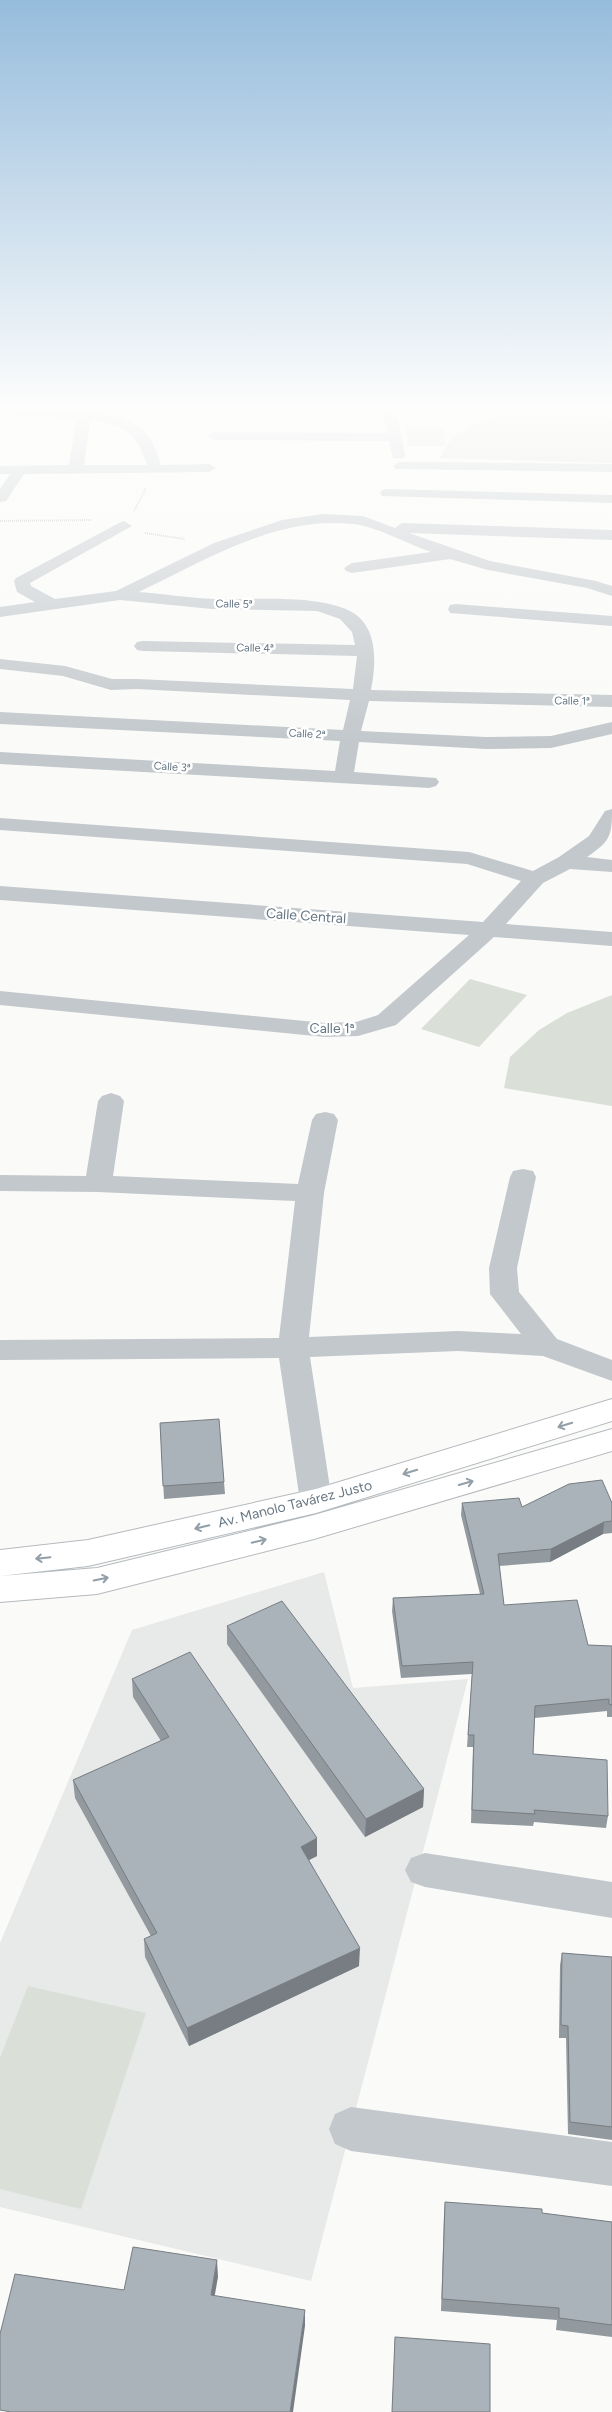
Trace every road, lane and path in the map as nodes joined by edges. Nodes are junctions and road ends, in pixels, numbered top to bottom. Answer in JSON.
{"nodes":[{"id":1,"x":130,"y":518,"type":"edge"},
{"id":2,"x":369,"y":518,"type":"edge"},
{"id":3,"x":363,"y":520,"type":"junction"},
{"id":4,"x":124,"y":526,"type":"joint"},
{"id":5,"x":386,"y":527,"type":"junction"},
{"id":6,"x":612,"y":535,"type":"edge"},
{"id":7,"x":453,"y":555,"type":"junction"},
{"id":8,"x":352,"y":568,"type":"dead end"},
{"id":9,"x":555,"y":576,"type":"junction"},
{"id":10,"x":612,"y":578,"type":"edge"},
{"id":11,"x":612,"y":591,"type":"edge"},
{"id":12,"x":120,"y":595,"type":"junction"},
{"id":13,"x":51,"y":604,"type":"junction"},
{"id":14,"x":456,"y":609,"type":"dead end"},
{"id":15,"x":0,"y":612,"type":"edge"},
{"id":16,"x":612,"y":621,"type":"edge"},
{"id":17,"x":143,"y":646,"type":"dead end"},
{"id":18,"x":366,"y":651,"type":"junction"},
{"id":19,"x":0,"y":664,"type":"edge"},
{"id":20,"x":362,"y":695,"type":"junction"},
{"id":21,"x":612,"y":702,"type":"edge"},
{"id":22,"x":100,"y":703,"type":"junction"},
{"id":23,"x":0,"y":718,"type":"edge"},
{"id":24,"x":612,"y":728,"type":"edge"},
{"id":25,"x":350,"y":737,"type":"junction"},
{"id":26,"x":0,"y":758,"type":"edge"},
{"id":27,"x":58,"y":760,"type":"junction"},
{"id":28,"x":344,"y":778,"type":"junction"},
{"id":29,"x":429,"y":782,"type":"dead end"},
{"id":30,"x":612,"y":815,"type":"edge"},
{"id":31,"x":0,"y":824,"type":"edge"},
{"id":32,"x":567,"y":862,"type":"junction"},
{"id":33,"x":612,"y":866,"type":"edge"},
{"id":34,"x":535,"y":878,"type":"junction"},
{"id":35,"x":0,"y":893,"type":"edge"},
{"id":36,"x":488,"y":929,"type":"junction"},
{"id":37,"x":612,"y":939,"type":"edge"},
{"id":38,"x":0,"y":998,"type":"edge"},
{"id":39,"x":111,"y":1101,"type":"dead end"},
{"id":40,"x":324,"y":1120,"type":"dead end"},
{"id":41,"x":524,"y":1177,"type":"dead end"},
{"id":42,"x":0,"y":1183,"type":"edge"},
{"id":43,"x":98,"y":1184,"type":"junction"},
{"id":44,"x":310,"y":1193,"type":"junction"},
{"id":45,"x":546,"y":1346,"type":"junction"},
{"id":46,"x":293,"y":1348,"type":"junction"},
{"id":47,"x":0,"y":1350,"type":"edge"},
{"id":48,"x":612,"y":1371,"type":"edge"},
{"id":49,"x":612,"y":1410,"type":"edge"},
{"id":50,"x":612,"y":1440,"type":"edge"},
{"id":51,"x":316,"y":1501,"type":"junction"},
{"id":52,"x":0,"y":1563,"type":"edge"},
{"id":53,"x":0,"y":1589,"type":"edge"},
{"id":54,"x":425,"y":1870,"type":"dead end"},
{"id":55,"x":612,"y":1900,"type":"edge"},
{"id":56,"x":351,"y":2129,"type":"dead end"},
{"id":57,"x":612,"y":2164,"type":"edge"}],
"edges":[{"from":1,"to":4,"type":"path"},
{"from":2,"to":3,"type":"street"},
{"from":3,"to":5,"type":"street"},
{"from":3,"to":12,"type":"street"},
{"from":4,"to":13,"type":"street"},
{"from":5,"to":6,"type":"street"},
{"from":5,"to":7,"type":"street"},
{"from":7,"to":8,"type":"street"},
{"from":7,"to":9,"type":"street"},
{"from":9,"to":10,"type":"street"},
{"from":9,"to":11,"type":"street"},
{"from":12,"to":13,"type":"street"},
{"from":12,"to":18,"type":"street","name":"Calle 5ª"},
{"from":13,"to":15,"type":"street"},
{"from":14,"to":16,"type":"street"},
{"from":17,"to":18,"type":"street","name":"Calle 4ª"},
{"from":18,"to":20,"type":"street"},
{"from":19,"to":22,"type":"street"},
{"from":20,"to":21,"type":"street","name":"Calle 1ª"},
{"from":20,"to":22,"type":"street","name":"Calle 1ª"},
{"from":20,"to":25,"type":"street"},
{"from":22,"to":23,"type":"street","name":"Calle 2ª"},
{"from":22,"to":25,"type":"street","name":"Calle 2ª"},
{"from":22,"to":27,"type":"street"},
{"from":24,"to":25,"type":"street","name":"Calle 2ª"},
{"from":25,"to":28,"type":"street"},
{"from":26,"to":27,"type":"street","name":"Calle 3ª"},
{"from":27,"to":28,"type":"street","name":"Calle 3ª"},
{"from":28,"to":29,"type":"street","name":"Calle 3ª"},
{"from":30,"to":32,"type":"street","name":"Calle 1ª"},
{"from":31,"to":34,"type":"street"},
{"from":32,"to":33,"type":"street"},
{"from":32,"to":34,"type":"street","name":"Calle 1ª"},
{"from":34,"to":36,"type":"street","name":"Calle 1ª"},
{"from":35,"to":36,"type":"street","name":"Calle Central"},
{"from":36,"to":37,"type":"street","name":"Calle Central"},
{"from":36,"to":38,"type":"street","name":"Calle 1ª"},
{"from":39,"to":43,"type":"street"},
{"from":40,"to":44,"type":"street"},
{"from":41,"to":45,"type":"street"},
{"from":42,"to":43,"type":"street"},
{"from":43,"to":44,"type":"street"},
{"from":44,"to":46,"type":"street"},
{"from":45,"to":46,"type":"street"},
{"from":45,"to":48,"type":"street"},
{"from":46,"to":47,"type":"street"},
{"from":46,"to":51,"type":"street"},
{"from":49,"to":51,"type":"main road","name":"Av. Manolo Tavárez Justo","one_way":true},
{"from":53,"to":50,"type":"main road","name":"Av. Manolo Tavárez Justo","one_way":true},
{"from":51,"to":52,"type":"main road","name":"Av. Manolo Tavárez Justo","one_way":true},
{"from":54,"to":55,"type":"street"},
{"from":56,"to":57,"type":"street"}]}
